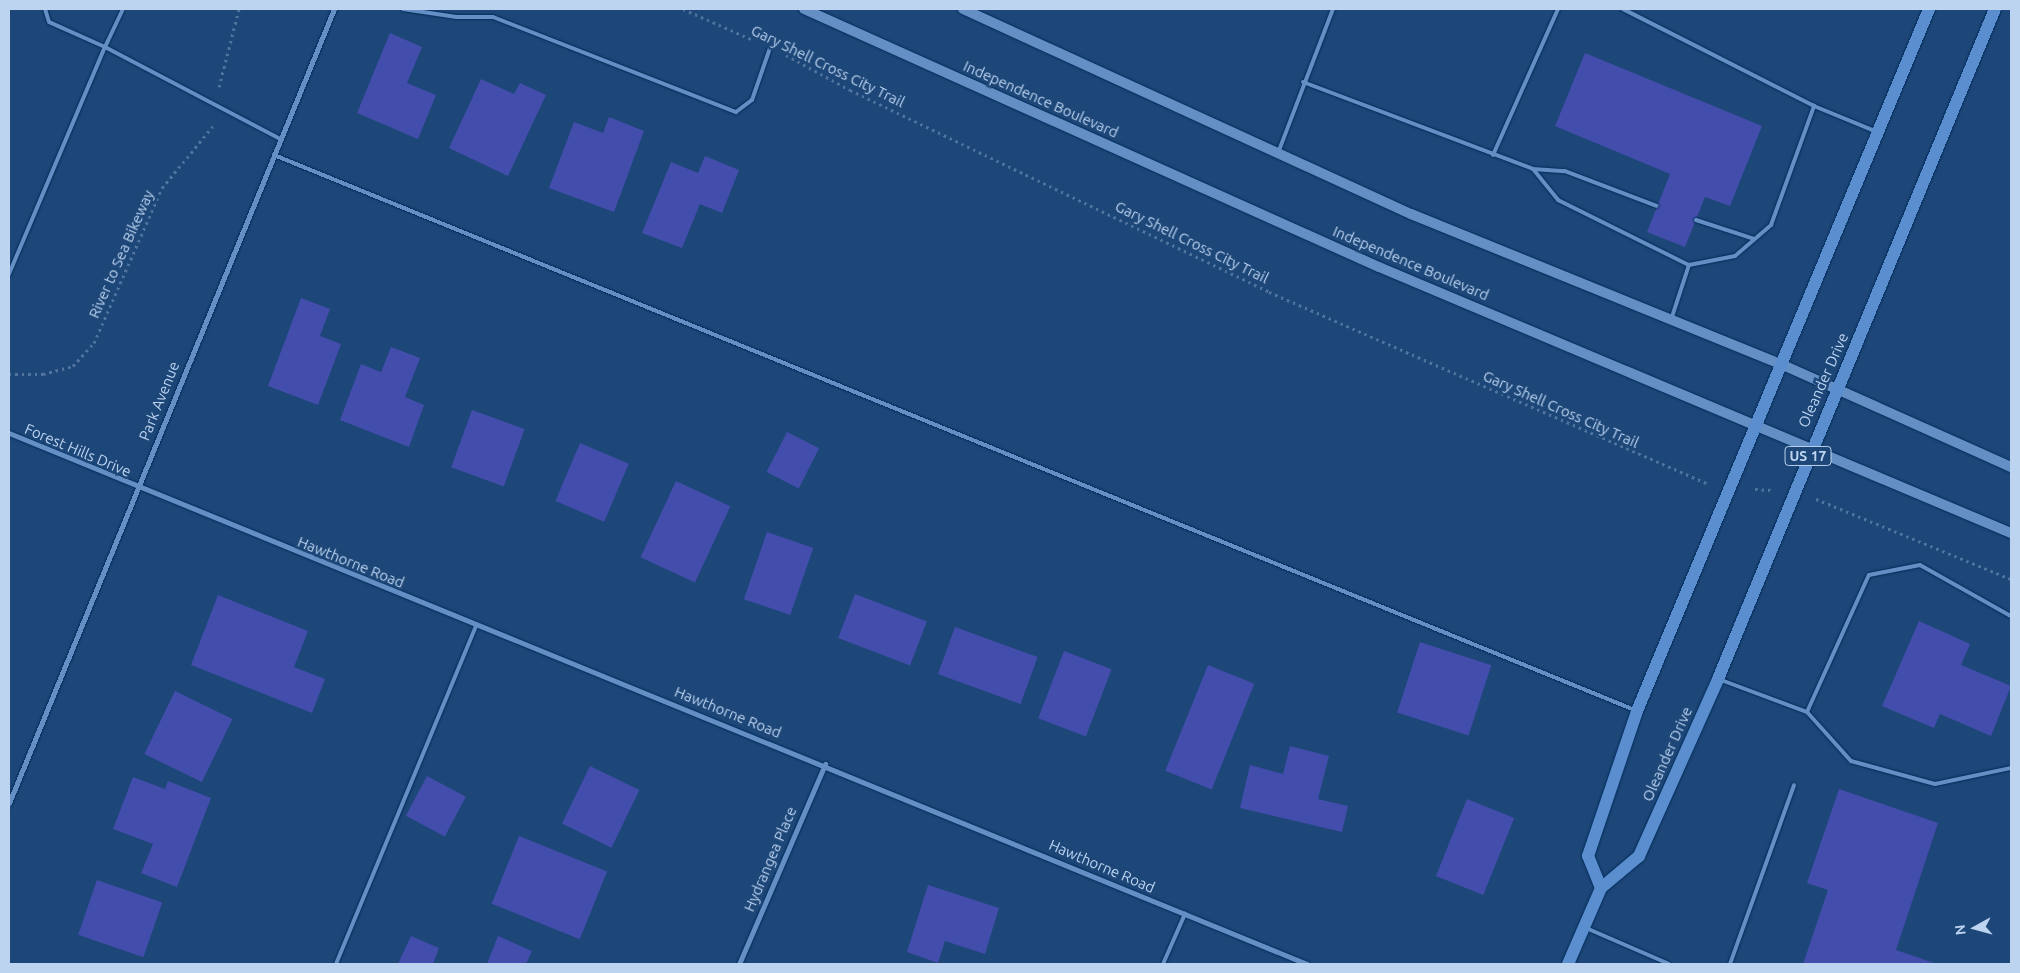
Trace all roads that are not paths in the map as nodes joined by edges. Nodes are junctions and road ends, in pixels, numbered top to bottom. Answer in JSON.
{"nodes":[{"id":1,"x":45,"y":9,"type":"edge"},
{"id":2,"x":122,"y":9,"type":"edge"},
{"id":3,"x":334,"y":9,"type":"edge"},
{"id":4,"x":403,"y":9,"type":"edge"},
{"id":5,"x":804,"y":9,"type":"edge"},
{"id":6,"x":962,"y":9,"type":"edge"},
{"id":7,"x":1333,"y":9,"type":"edge"},
{"id":8,"x":1558,"y":9,"type":"edge"},
{"id":9,"x":1623,"y":9,"type":"edge"},
{"id":10,"x":1929,"y":9,"type":"edge"},
{"id":11,"x":1995,"y":9,"type":"edge"},
{"id":12,"x":105,"y":47,"type":"junction"},
{"id":13,"x":770,"y":48,"type":"road end"},
{"id":14,"x":1303,"y":82,"type":"junction"},
{"id":15,"x":1814,"y":106,"type":"junction"},
{"id":16,"x":1878,"y":132,"type":"junction"},
{"id":17,"x":280,"y":139,"type":"junction"},
{"id":18,"x":1278,"y":153,"type":"junction"},
{"id":19,"x":274,"y":154,"type":"junction"},
{"id":20,"x":1493,"y":155,"type":"junction"},
{"id":21,"x":1533,"y":169,"type":"junction"},
{"id":22,"x":1657,"y":206,"type":"dead end"},
{"id":23,"x":1696,"y":220,"type":"dead end"},
{"id":24,"x":1754,"y":239,"type":"junction"},
{"id":25,"x":1689,"y":265,"type":"junction"},
{"id":26,"x":9,"y":274,"type":"edge"},
{"id":27,"x":1671,"y":320,"type":"junction"},
{"id":28,"x":1783,"y":366,"type":"junction"},
{"id":29,"x":1838,"y":391,"type":"junction"},
{"id":30,"x":1755,"y":424,"type":"junction"},
{"id":31,"x":9,"y":433,"type":"edge"},
{"id":32,"x":1812,"y":447,"type":"junction"},
{"id":33,"x":2011,"y":467,"type":"edge"},
{"id":34,"x":137,"y":489,"type":"junction"},
{"id":35,"x":2011,"y":533,"type":"edge"},
{"id":36,"x":2011,"y":616,"type":"edge"},
{"id":37,"x":476,"y":626,"type":"junction"},
{"id":38,"x":1718,"y":679,"type":"junction"},
{"id":39,"x":1637,"y":711,"type":"junction"},
{"id":40,"x":1808,"y":712,"type":"junction"},
{"id":41,"x":825,"y":764,"type":"junction"},
{"id":42,"x":2011,"y":768,"type":"edge"},
{"id":43,"x":1794,"y":785,"type":"dead end"},
{"id":44,"x":9,"y":803,"type":"edge"},
{"id":45,"x":1601,"y":888,"type":"junction"},
{"id":46,"x":1185,"y":914,"type":"junction"},
{"id":47,"x":1584,"y":927,"type":"junction"},
{"id":48,"x":336,"y":964,"type":"edge"},
{"id":49,"x":739,"y":964,"type":"edge"},
{"id":50,"x":1163,"y":964,"type":"edge"},
{"id":51,"x":1307,"y":964,"type":"edge"},
{"id":52,"x":1568,"y":964,"type":"edge"},
{"id":53,"x":1670,"y":964,"type":"edge"},
{"id":54,"x":1730,"y":964,"type":"edge"}],
"edges":[{"from":1,"to":12,"type":"lane"},
{"from":2,"to":12,"type":"lane"},
{"from":3,"to":17,"type":"street","name":"Park Avenue"},
{"from":4,"to":13,"type":"lane"},
{"from":5,"to":30,"type":"main road","name":"Independence Boulevard"},
{"from":6,"to":18,"type":"main road"},
{"from":7,"to":14,"type":"lane"},
{"from":8,"to":20,"type":"lane"},
{"from":9,"to":15,"type":"lane"},
{"from":10,"to":16,"type":"main road"},
{"from":11,"to":29,"type":"main road","name":"Oleander Drive","number":"US 17"},
{"from":12,"to":17,"type":"lane"},
{"from":12,"to":26,"type":"lane"},
{"from":14,"to":18,"type":"lane"},
{"from":14,"to":20,"type":"lane"},
{"from":15,"to":16,"type":"lane"},
{"from":15,"to":24,"type":"lane"},
{"from":16,"to":28,"type":"main road"},
{"from":17,"to":19,"type":"street","name":"Park Avenue"},
{"from":18,"to":27,"type":"main road"},
{"from":19,"to":34,"type":"street","name":"Park Avenue"},
{"from":19,"to":39,"type":"lane"},
{"from":20,"to":21,"type":"lane"},
{"from":21,"to":22,"type":"lane"},
{"from":21,"to":25,"type":"lane"},
{"from":23,"to":24,"type":"lane"},
{"from":24,"to":25,"type":"lane"},
{"from":25,"to":27,"type":"lane"},
{"from":27,"to":28,"type":"main road"},
{"from":28,"to":29,"type":"main road"},
{"from":28,"to":30,"type":"main road"},
{"from":29,"to":32,"type":"main road","name":"Oleander Drive","number":"US 17"},
{"from":29,"to":33,"type":"main road"},
{"from":30,"to":32,"type":"main road","name":"Independence Boulevard"},
{"from":30,"to":39,"type":"main road"},
{"from":31,"to":34,"type":"street","name":"Forest Hills Drive"},
{"from":32,"to":35,"type":"main road","name":"Independence Boulevard"},
{"from":32,"to":38,"type":"main road","name":"Oleander Drive","number":"US 17"},
{"from":34,"to":37,"type":"street","name":"Hawthorne Road"},
{"from":34,"to":44,"type":"street","name":"Park Avenue"},
{"from":36,"to":40,"type":"lane"},
{"from":37,"to":41,"type":"street","name":"Hawthorne Road"},
{"from":37,"to":48,"type":"lane"},
{"from":38,"to":40,"type":"lane"},
{"from":38,"to":45,"type":"main road","name":"Oleander Drive","number":"US 17"},
{"from":39,"to":45,"type":"main road"},
{"from":40,"to":42,"type":"lane"},
{"from":41,"to":46,"type":"street","name":"Hawthorne Road"},
{"from":41,"to":49,"type":"street","name":"Hydrangea Place"},
{"from":43,"to":54,"type":"lane"},
{"from":45,"to":47,"type":"main road","name":"Oleander Drive","number":"US 17"},
{"from":46,"to":50,"type":"lane"},
{"from":46,"to":51,"type":"street","name":"Hawthorne Road"},
{"from":47,"to":52,"type":"main road","name":"Oleander Drive","number":"US 17"},
{"from":47,"to":53,"type":"lane"}]}
